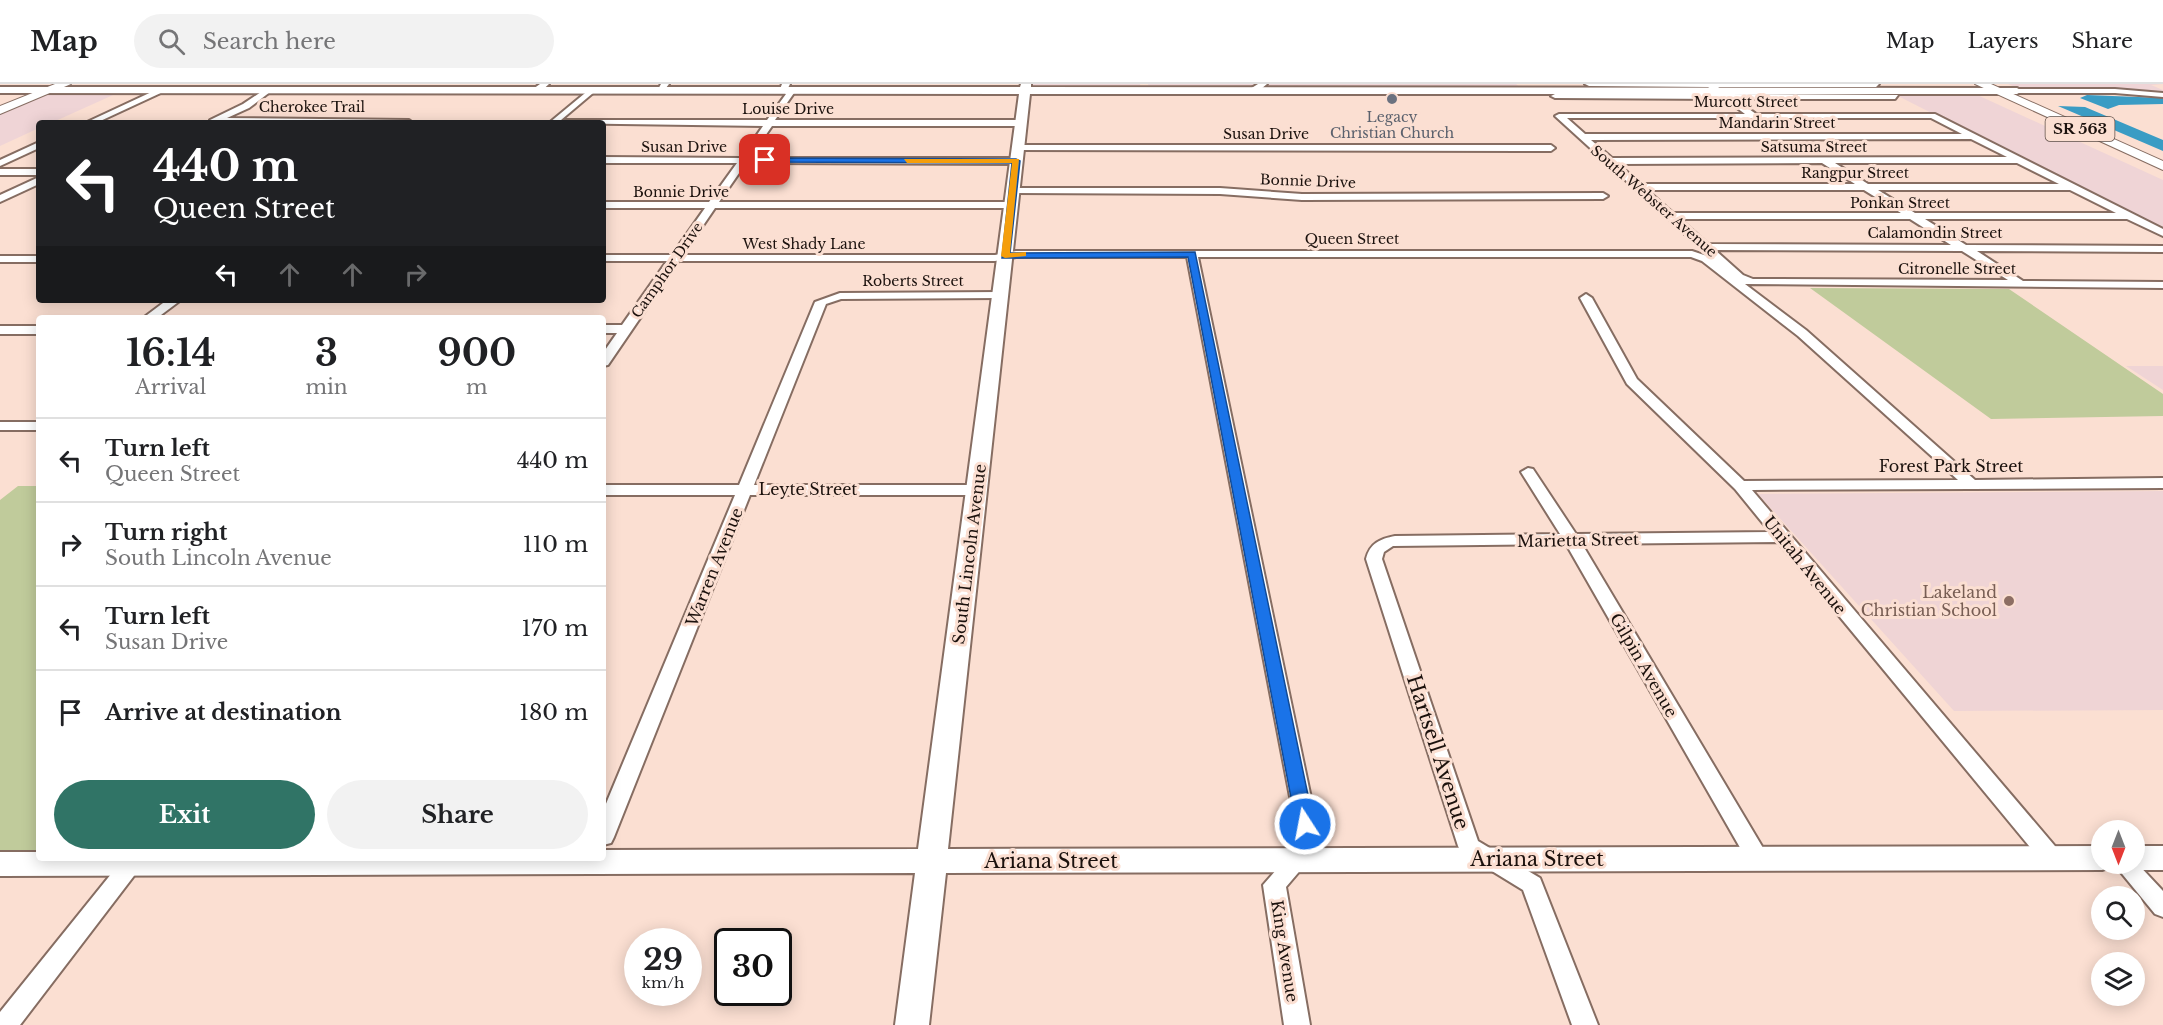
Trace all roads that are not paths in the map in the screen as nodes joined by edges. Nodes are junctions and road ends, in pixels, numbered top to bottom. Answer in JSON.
{"nodes":[{"id":1,"x":65,"y":84,"type":"edge"},
{"id":2,"x":1263,"y":84,"type":"edge"},
{"id":3,"x":1589,"y":84,"type":"edge"},
{"id":4,"x":1876,"y":84,"type":"edge"},
{"id":5,"x":1981,"y":84,"type":"edge"},
{"id":6,"x":540,"y":87,"type":"edge"},
{"id":7,"x":662,"y":87,"type":"edge"},
{"id":8,"x":787,"y":87,"type":"edge"},
{"id":9,"x":909,"y":87,"type":"edge"},
{"id":10,"x":1025,"y":87,"type":"edge"},
{"id":11,"x":1144,"y":87,"type":"edge"},
{"id":12,"x":1999,"y":88,"type":"edge"},
{"id":13,"x":51,"y":89,"type":"junction"},
{"id":14,"x":1716,"y":89,"type":"edge"},
{"id":15,"x":0,"y":90,"type":"edge"},
{"id":16,"x":267,"y":90,"type":"junction"},
{"id":17,"x":161,"y":91,"type":"junction"},
{"id":18,"x":591,"y":91,"type":"junction"},
{"id":19,"x":1253,"y":91,"type":"junction"},
{"id":20,"x":2017,"y":92,"type":"junction"},
{"id":21,"x":1556,"y":96,"type":"dead end"},
{"id":22,"x":1895,"y":96,"type":"dead end"},
{"id":23,"x":2163,"y":96,"type":"edge"},
{"id":24,"x":0,"y":110,"type":"edge"},
{"id":25,"x":1560,"y":116,"type":"joint"},
{"id":26,"x":1753,"y":116,"type":"junction"},
{"id":27,"x":96,"y":120,"type":"edge"},
{"id":28,"x":215,"y":120,"type":"edge"},
{"id":29,"x":557,"y":120,"type":"edge"},
{"id":30,"x":606,"y":123,"type":"edge"},
{"id":31,"x":769,"y":123,"type":"junction"},
{"id":32,"x":1022,"y":123,"type":"junction"},
{"id":33,"x":1581,"y":137,"type":"junction"},
{"id":34,"x":1785,"y":137,"type":"junction"},
{"id":35,"x":1973,"y":137,"type":"junction"},
{"id":36,"x":36,"y":147,"type":"edge"},
{"id":37,"x":1551,"y":148,"type":"dead end"},
{"id":38,"x":1017,"y":155,"type":"junction"},
{"id":39,"x":2163,"y":155,"type":"edge"},
{"id":40,"x":606,"y":160,"type":"edge"},
{"id":41,"x":743,"y":160,"type":"junction"},
{"id":42,"x":2020,"y":160,"type":"junction"},
{"id":43,"x":1608,"y":161,"type":"junction"},
{"id":44,"x":1824,"y":161,"type":"junction"},
{"id":45,"x":0,"y":163,"type":"edge"},
{"id":46,"x":2163,"y":166,"type":"edge"},
{"id":47,"x":0,"y":172,"type":"edge"},
{"id":48,"x":36,"y":172,"type":"edge"},
{"id":49,"x":36,"y":181,"type":"edge"},
{"id":50,"x":1637,"y":187,"type":"junction"},
{"id":51,"x":1865,"y":187,"type":"junction"},
{"id":52,"x":2072,"y":187,"type":"junction"},
{"id":53,"x":1603,"y":196,"type":"dead end"},
{"id":54,"x":1011,"y":198,"type":"junction"},
{"id":55,"x":0,"y":199,"type":"edge"},
{"id":56,"x":606,"y":205,"type":"edge"},
{"id":57,"x":711,"y":205,"type":"junction"},
{"id":58,"x":1670,"y":216,"type":"junction"},
{"id":59,"x":1911,"y":216,"type":"junction"},
{"id":60,"x":2129,"y":216,"type":"junction"},
{"id":61,"x":2163,"y":233,"type":"edge"},
{"id":62,"x":1962,"y":248,"type":"junction"},
{"id":63,"x":2163,"y":249,"type":"edge"},
{"id":64,"x":1702,"y":251,"type":"junction"},
{"id":65,"x":1192,"y":254,"type":"junction"},
{"id":66,"x":1005,"y":256,"type":"junction"},
{"id":67,"x":606,"y":258,"type":"edge"},
{"id":68,"x":675,"y":258,"type":"junction"},
{"id":69,"x":0,"y":259,"type":"edge"},
{"id":70,"x":36,"y":259,"type":"edge"},
{"id":71,"x":1751,"y":282,"type":"joint"},
{"id":72,"x":2021,"y":284,"type":"junction"},
{"id":73,"x":2163,"y":285,"type":"edge"},
{"id":74,"x":1000,"y":296,"type":"junction"},
{"id":75,"x":826,"y":298,"type":"joint"},
{"id":76,"x":1586,"y":298,"type":"dead end"},
{"id":77,"x":171,"y":303,"type":"edge"},
{"id":78,"x":153,"y":315,"type":"edge"},
{"id":79,"x":606,"y":329,"type":"edge"},
{"id":80,"x":626,"y":329,"type":"junction"},
{"id":81,"x":0,"y":330,"type":"edge"},
{"id":82,"x":36,"y":330,"type":"edge"},
{"id":83,"x":606,"y":358,"type":"edge"},
{"id":84,"x":0,"y":426,"type":"edge"},
{"id":85,"x":36,"y":426,"type":"edge"},
{"id":86,"x":1528,"y":472,"type":"dead end"},
{"id":87,"x":1970,"y":483,"type":"junction"},
{"id":88,"x":2163,"y":483,"type":"edge"},
{"id":89,"x":1740,"y":486,"type":"junction"},
{"id":90,"x":745,"y":489,"type":"junction"},
{"id":91,"x":606,"y":490,"type":"edge"},
{"id":92,"x":977,"y":490,"type":"junction"},
{"id":93,"x":1781,"y":537,"type":"junction"},
{"id":94,"x":1572,"y":541,"type":"junction"},
{"id":95,"x":1377,"y":549,"type":"joint"},
{"id":96,"x":606,"y":830,"type":"edge"},
{"id":97,"x":606,"y":852,"type":"edge"},
{"id":98,"x":2052,"y":858,"type":"junction"},
{"id":99,"x":2091,"y":858,"type":"edge"},
{"id":100,"x":2145,"y":858,"type":"edge"},
{"id":101,"x":2163,"y":858,"type":"edge"},
{"id":102,"x":1493,"y":859,"type":"junction"},
{"id":103,"x":1758,"y":859,"type":"junction"},
{"id":104,"x":226,"y":861,"type":"edge"},
{"id":105,"x":934,"y":861,"type":"junction"},
{"id":106,"x":1294,"y":862,"type":"junction"},
{"id":107,"x":0,"y":864,"type":"edge"},
{"id":108,"x":132,"y":864,"type":"junction"},
{"id":109,"x":2135,"y":874,"type":"edge"},
{"id":110,"x":2163,"y":907,"type":"edge"},
{"id":111,"x":5,"y":1025,"type":"edge"},
{"id":112,"x":912,"y":1025,"type":"edge"},
{"id":113,"x":1297,"y":1025,"type":"edge"},
{"id":114,"x":1585,"y":1025,"type":"edge"}],
"edges":[{"from":1,"to":13,"type":"main road"},
{"from":2,"to":19,"type":"street"},
{"from":3,"to":14,"type":"street"},
{"from":4,"to":14,"type":"street"},
{"from":5,"to":12,"type":"main road","number":"SR 563"},
{"from":6,"to":16,"type":"street"},
{"from":6,"to":18,"type":"street"},
{"from":7,"to":8,"type":"street"},
{"from":7,"to":18,"type":"street"},
{"from":8,"to":9,"type":"street"},
{"from":8,"to":31,"type":"street","name":"Camphor Drive"},
{"from":9,"to":10,"type":"street"},
{"from":10,"to":11,"type":"street"},
{"from":10,"to":32,"type":"street","name":"South Lincoln Avenue"},
{"from":11,"to":19,"type":"street"},
{"from":12,"to":14,"type":"street"},
{"from":12,"to":20,"type":"main road","number":"SR 563"},
{"from":12,"to":46,"type":"main road","number":"SR 563"},
{"from":13,"to":15,"type":"street"},
{"from":13,"to":17,"type":"street"},
{"from":13,"to":24,"type":"main road"},
{"from":14,"to":19,"type":"street"},
{"from":14,"to":21,"type":"street"},
{"from":14,"to":22,"type":"street"},
{"from":14,"to":26,"type":"street"},
{"from":16,"to":17,"type":"street"},
{"from":16,"to":28,"type":"street"},
{"from":17,"to":27,"type":"street"},
{"from":18,"to":29,"type":"street"},
{"from":20,"to":23,"type":"street"},
{"from":20,"to":39,"type":"main road","number":"SR 563"},
{"from":25,"to":26,"type":"street","name":"Murcott Street"},
{"from":25,"to":33,"type":"street","name":"South Webster Avenue"},
{"from":26,"to":34,"type":"street"},
{"from":26,"to":35,"type":"street","name":"Murcott Street"},
{"from":30,"to":31,"type":"street","name":"Louise Drive"},
{"from":31,"to":32,"type":"street","name":"Louise Drive"},
{"from":31,"to":41,"type":"street","name":"Camphor Drive"},
{"from":32,"to":38,"type":"street","name":"South Lincoln Avenue"},
{"from":33,"to":34,"type":"street","name":"Mandarin Street"},
{"from":33,"to":43,"type":"street","name":"South Webster Avenue"},
{"from":34,"to":35,"type":"street","name":"Mandarin Street"},
{"from":34,"to":44,"type":"street"},
{"from":35,"to":42,"type":"street"},
{"from":36,"to":45,"type":"street"},
{"from":37,"to":38,"type":"street","name":"Susan Drive"},
{"from":38,"to":41,"type":"street","name":"Susan Drive"},
{"from":38,"to":54,"type":"street","name":"South Lincoln Avenue"},
{"from":40,"to":41,"type":"street","name":"Susan Drive"},
{"from":41,"to":57,"type":"street","name":"Camphor Drive"},
{"from":42,"to":44,"type":"street","name":"Satsuma Street"},
{"from":42,"to":52,"type":"street"},
{"from":43,"to":44,"type":"street","name":"Satsuma Street"},
{"from":43,"to":50,"type":"street","name":"South Webster Avenue"},
{"from":44,"to":51,"type":"street"},
{"from":47,"to":48,"type":"street"},
{"from":49,"to":55,"type":"street"},
{"from":50,"to":51,"type":"street","name":"Rangpur Street"},
{"from":50,"to":58,"type":"street","name":"South Webster Avenue"},
{"from":51,"to":52,"type":"street","name":"Rangpur Street"},
{"from":51,"to":59,"type":"street"},
{"from":52,"to":60,"type":"street"},
{"from":53,"to":54,"type":"street","name":"Bonnie Drive"},
{"from":54,"to":57,"type":"street","name":"Bonnie Drive"},
{"from":54,"to":66,"type":"street","name":"South Lincoln Avenue"},
{"from":56,"to":57,"type":"street","name":"Bonnie Drive"},
{"from":57,"to":68,"type":"street","name":"Camphor Drive"},
{"from":58,"to":59,"type":"street","name":"Ponkan Street"},
{"from":58,"to":64,"type":"street","name":"South Webster Avenue"},
{"from":59,"to":60,"type":"street","name":"Ponkan Street"},
{"from":59,"to":62,"type":"street"},
{"from":60,"to":61,"type":"street"},
{"from":62,"to":63,"type":"street","name":"Calamondin Street"},
{"from":62,"to":64,"type":"street","name":"Calamondin Street"},
{"from":62,"to":72,"type":"street"},
{"from":64,"to":65,"type":"street","name":"Queen Street"},
{"from":64,"to":71,"type":"street","name":"South Webster Avenue"},
{"from":64,"to":87,"type":"street"},
{"from":65,"to":66,"type":"street","name":"Queen Street"},
{"from":65,"to":106,"type":"street","name":"King Avenue"},
{"from":66,"to":68,"type":"street","name":"West Shady Lane"},
{"from":66,"to":74,"type":"street","name":"South Lincoln Avenue"},
{"from":67,"to":68,"type":"street","name":"West Shady Lane"},
{"from":68,"to":80,"type":"street","name":"Camphor Drive"},
{"from":69,"to":70,"type":"street"},
{"from":71,"to":72,"type":"street","name":"Citronelle Street"},
{"from":72,"to":73,"type":"street","name":"Citronelle Street"},
{"from":74,"to":75,"type":"street","name":"Roberts Street"},
{"from":74,"to":92,"type":"street","name":"South Lincoln Avenue"},
{"from":75,"to":90,"type":"street","name":"Warren Avenue"},
{"from":76,"to":89,"type":"street","name":"Unitah Avenue"},
{"from":77,"to":78,"type":"street"},
{"from":79,"to":80,"type":"street"},
{"from":80,"to":83,"type":"street","name":"Camphor Drive"},
{"from":81,"to":82,"type":"street"},
{"from":84,"to":85,"type":"street"},
{"from":86,"to":94,"type":"street","name":"Gilpin Avenue"},
{"from":87,"to":88,"type":"street","name":"Forest Park Street"},
{"from":87,"to":89,"type":"street","name":"Forest Park Street"},
{"from":89,"to":93,"type":"street","name":"Unitah Avenue"},
{"from":90,"to":91,"type":"street","name":"Leyte Street"},
{"from":90,"to":92,"type":"street","name":"Leyte Street"},
{"from":90,"to":96,"type":"street","name":"Warren Avenue"},
{"from":92,"to":105,"type":"street","name":"South Lincoln Avenue"},
{"from":93,"to":94,"type":"street","name":"Marietta Street"},
{"from":93,"to":98,"type":"street","name":"Unitah Avenue"},
{"from":94,"to":95,"type":"street","name":"Marietta Street"},
{"from":94,"to":103,"type":"street","name":"Gilpin Avenue"},
{"from":95,"to":102,"type":"street","name":"Hartsell Avenue"},
{"from":97,"to":105,"type":"street","name":"Ariana Street"},
{"from":98,"to":99,"type":"street","name":"Ariana Street"},
{"from":98,"to":103,"type":"street","name":"Ariana Street"},
{"from":100,"to":101,"type":"street"},
{"from":102,"to":103,"type":"street","name":"Ariana Street"},
{"from":102,"to":106,"type":"street","name":"Ariana Street"},
{"from":102,"to":114,"type":"street","name":"Hartsell Avenue"},
{"from":104,"to":108,"type":"street","name":"Ariana Street"},
{"from":105,"to":106,"type":"street","name":"Ariana Street"},
{"from":105,"to":112,"type":"street","name":"South Lincoln Avenue"},
{"from":106,"to":113,"type":"street","name":"King Avenue"},
{"from":107,"to":108,"type":"street","name":"Ariana Street"},
{"from":108,"to":111,"type":"street"},
{"from":109,"to":110,"type":"street"}]}
